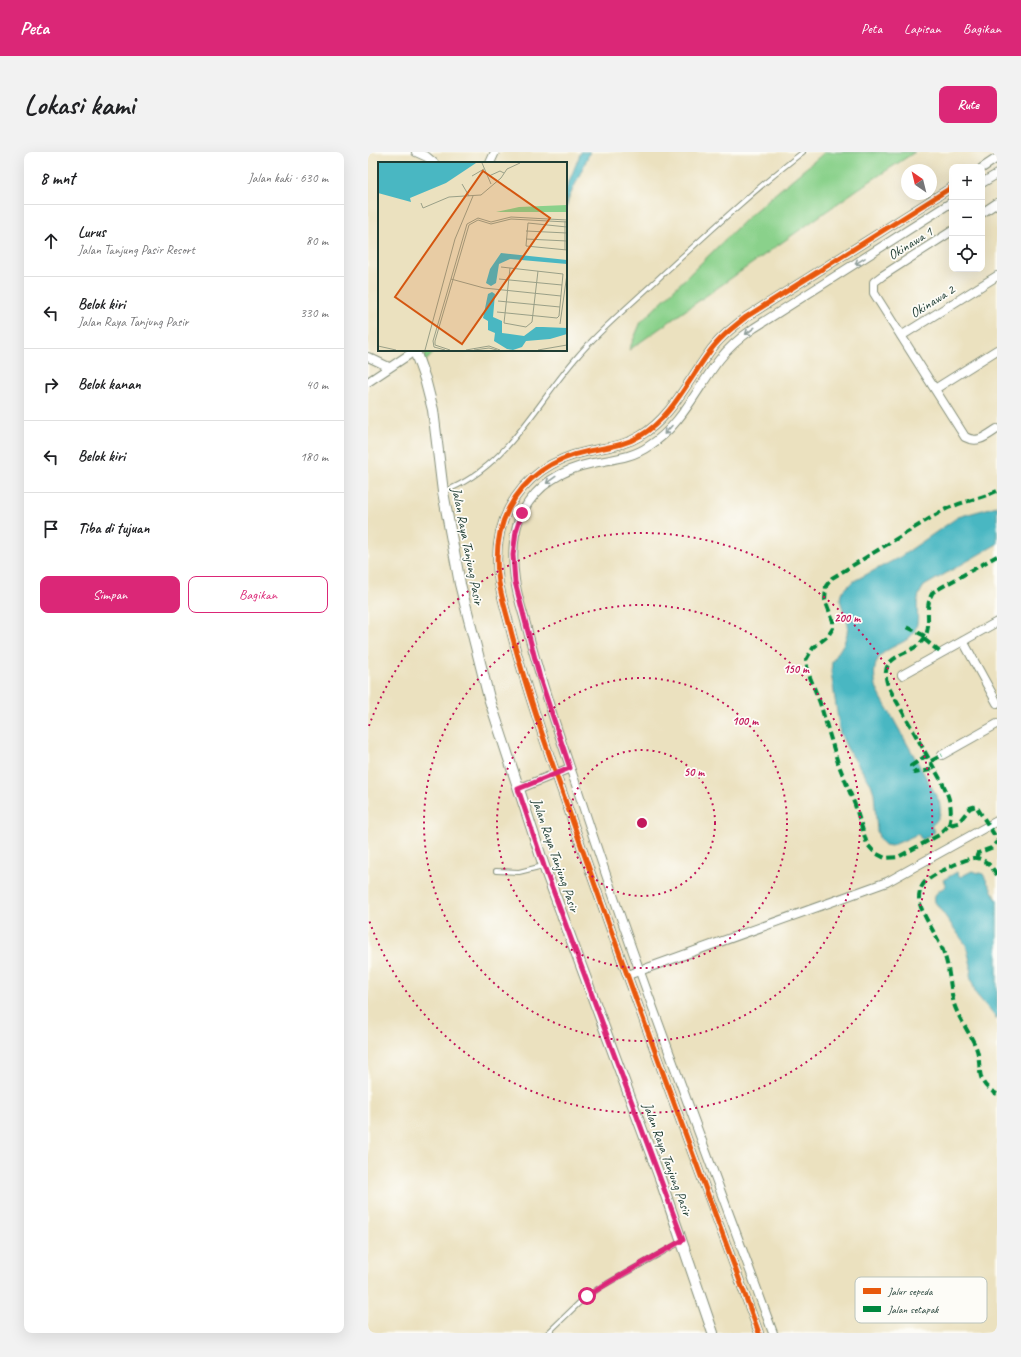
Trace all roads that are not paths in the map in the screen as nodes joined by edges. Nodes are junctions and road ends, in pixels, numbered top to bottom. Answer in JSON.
{"nodes":[{"id":1,"x":416,"y":152,"type":"edge"},
{"id":2,"x":495,"y":152,"type":"edge"},
{"id":3,"x":804,"y":152,"type":"edge"},
{"id":4,"x":428,"y":154,"type":"edge"},
{"id":5,"x":997,"y":158,"type":"edge"},
{"id":6,"x":490,"y":162,"type":"edge"},
{"id":7,"x":985,"y":166,"type":"edge"},
{"id":8,"x":997,"y":174,"type":"edge"},
{"id":9,"x":985,"y":181,"type":"edge"},
{"id":10,"x":949,"y":189,"type":"edge"},
{"id":11,"x":997,"y":203,"type":"edge"},
{"id":12,"x":949,"y":204,"type":"edge"},
{"id":13,"x":985,"y":210,"type":"edge"},
{"id":14,"x":949,"y":234,"type":"edge"},
{"id":15,"x":997,"y":276,"type":"edge"},
{"id":16,"x":902,"y":336,"type":"junction"},
{"id":17,"x":997,"y":350,"type":"edge"},
{"id":18,"x":413,"y":351,"type":"edge"},
{"id":19,"x":415,"y":351,"type":"edge"},
{"id":20,"x":368,"y":356,"type":"edge"},
{"id":21,"x":389,"y":367,"type":"junction"},
{"id":22,"x":368,"y":382,"type":"edge"},
{"id":23,"x":935,"y":389,"type":"junction"},
{"id":24,"x":997,"y":429,"type":"edge"},
{"id":25,"x":443,"y":492,"type":"junction"},
{"id":26,"x":997,"y":622,"type":"edge"},
{"id":27,"x":963,"y":641,"type":"junction"},
{"id":28,"x":902,"y":675,"type":"dead end"},
{"id":29,"x":997,"y":703,"type":"edge"},
{"id":30,"x":997,"y":724,"type":"edge"},
{"id":31,"x":942,"y":755,"type":"dead end"},
{"id":32,"x":570,"y":768,"type":"junction"},
{"id":33,"x":556,"y":774,"type":"junction"},
{"id":34,"x":518,"y":789,"type":"junction"},
{"id":35,"x":997,"y":821,"type":"edge"},
{"id":36,"x":544,"y":866,"type":"junction"},
{"id":37,"x":496,"y":870,"type":"dead end"},
{"id":38,"x":640,"y":970,"type":"junction"},
{"id":39,"x":628,"y":975,"type":"junction"},
{"id":40,"x":683,"y":1240,"type":"junction"},
{"id":41,"x":548,"y":1333,"type":"edge"},
{"id":42,"x":713,"y":1333,"type":"edge"},
{"id":43,"x":759,"y":1333,"type":"edge"},
{"id":44,"x":773,"y":1333,"type":"edge"}],
"edges":[{"from":1,"to":4,"type":"street"},
{"from":2,"to":6,"type":"street"},
{"from":3,"to":25,"type":"lane"},
{"from":5,"to":7,"type":"street"},
{"from":8,"to":9,"type":"street"},
{"from":10,"to":33,"type":"street"},
{"from":11,"to":13,"type":"street"},
{"from":12,"to":32,"type":"street","one_way":true},
{"from":14,"to":16,"type":"street","name":"Okinawa 1"},
{"from":15,"to":16,"type":"street","name":"Okinawa 2"},
{"from":16,"to":23,"type":"street"},
{"from":17,"to":23,"type":"street"},
{"from":18,"to":21,"type":"street"},
{"from":19,"to":25,"type":"street","name":"Jalan Raya Tanjung Pasir"},
{"from":20,"to":21,"type":"street"},
{"from":21,"to":22,"type":"street"},
{"from":23,"to":24,"type":"street"},
{"from":25,"to":34,"type":"street","name":"Jalan Raya Tanjung Pasir"},
{"from":26,"to":27,"type":"street"},
{"from":27,"to":28,"type":"street"},
{"from":27,"to":29,"type":"street"},
{"from":30,"to":31,"type":"street"},
{"from":32,"to":33,"type":"street"},
{"from":32,"to":38,"type":"street"},
{"from":33,"to":34,"type":"street"},
{"from":33,"to":39,"type":"street"},
{"from":34,"to":36,"type":"street","name":"Jalan Raya Tanjung Pasir"},
{"from":35,"to":38,"type":"street"},
{"from":36,"to":37,"type":"lane"},
{"from":36,"to":40,"type":"street","name":"Jalan Raya Tanjung Pasir"},
{"from":38,"to":39,"type":"street"},
{"from":38,"to":44,"type":"street"},
{"from":39,"to":43,"type":"street"},
{"from":40,"to":41,"type":"lane"},
{"from":40,"to":42,"type":"street","name":"Jalan Raya Tanjung Pasir"}]}
